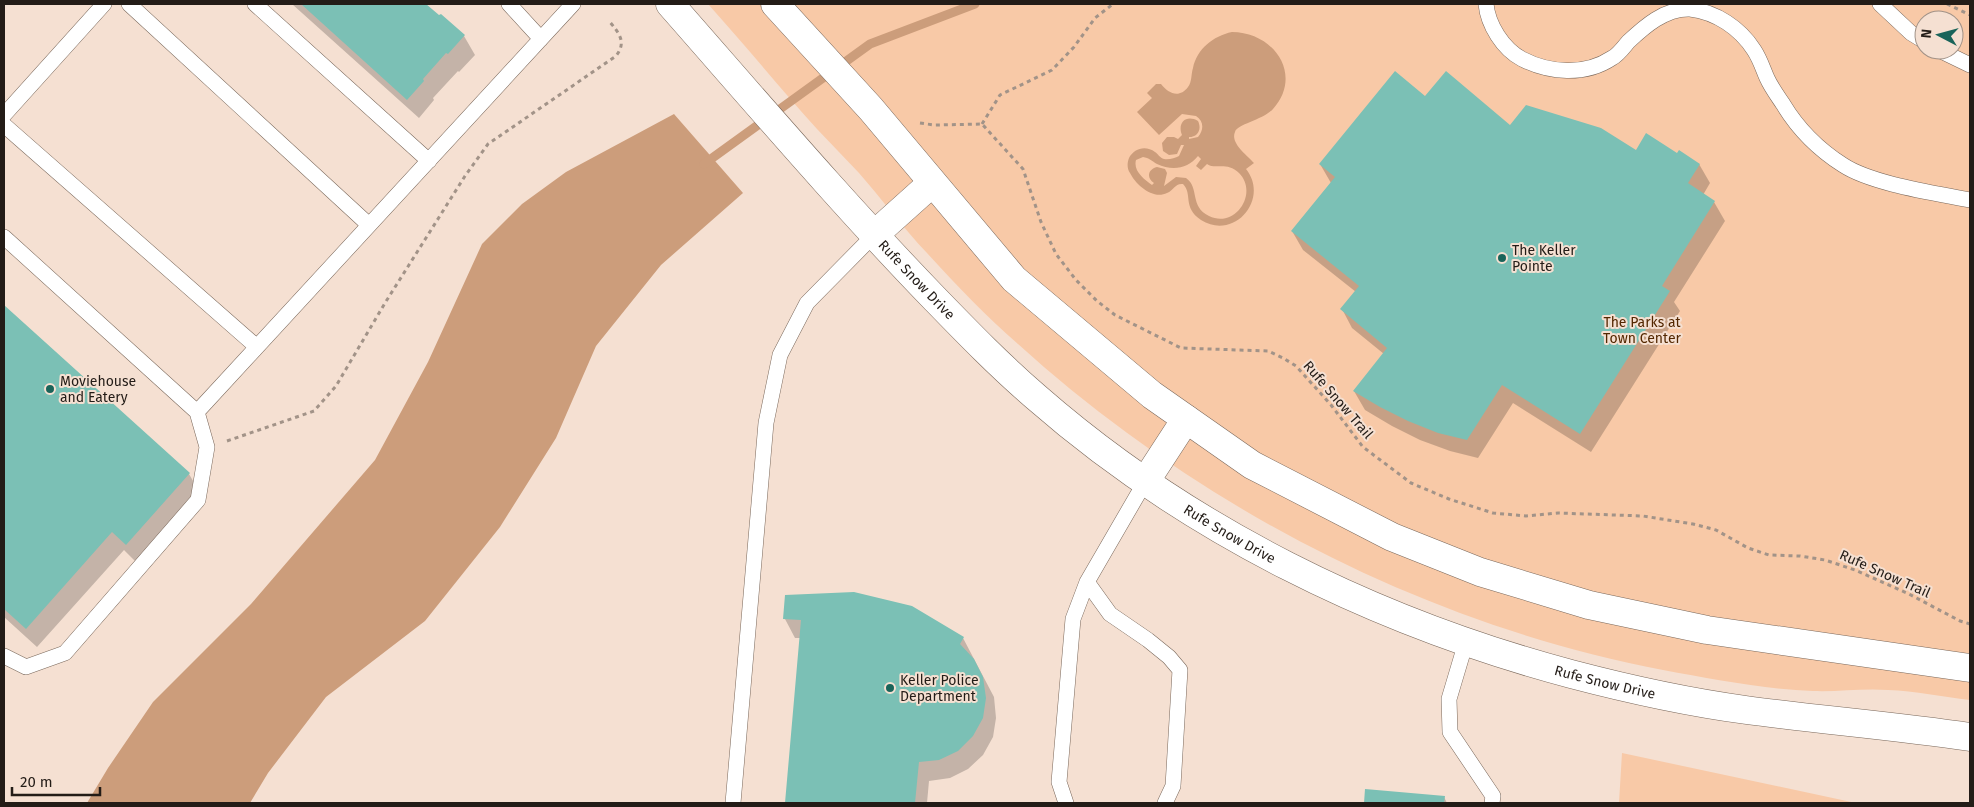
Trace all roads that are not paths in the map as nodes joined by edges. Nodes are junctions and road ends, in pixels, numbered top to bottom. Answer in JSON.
{"nodes":[{"id":1,"x":104,"y":4,"type":"edge"},
{"id":2,"x":130,"y":4,"type":"edge"},
{"id":3,"x":256,"y":4,"type":"edge"},
{"id":4,"x":509,"y":4,"type":"edge"},
{"id":5,"x":573,"y":4,"type":"edge"},
{"id":6,"x":670,"y":4,"type":"edge"},
{"id":7,"x":776,"y":4,"type":"edge"},
{"id":8,"x":1486,"y":4,"type":"edge"},
{"id":9,"x":1880,"y":4,"type":"edge"},
{"id":10,"x":1914,"y":35,"type":"edge"},
{"id":11,"x":541,"y":39,"type":"junction"},
{"id":12,"x":4,"y":115,"type":"edge"},
{"id":13,"x":4,"y":125,"type":"edge"},
{"id":14,"x":429,"y":161,"type":"junction"},
{"id":15,"x":932,"y":183,"type":"junction"},
{"id":16,"x":1970,"y":200,"type":"edge"},
{"id":17,"x":369,"y":225,"type":"junction"},
{"id":18,"x":874,"y":236,"type":"junction"},
{"id":19,"x":4,"y":237,"type":"edge"},
{"id":20,"x":257,"y":347,"type":"junction"},
{"id":21,"x":197,"y":412,"type":"junction"},
{"id":22,"x":1186,"y":418,"type":"junction"},
{"id":23,"x":1145,"y":482,"type":"junction"},
{"id":24,"x":1087,"y":582,"type":"junction"},
{"id":25,"x":1466,"y":642,"type":"junction"},
{"id":26,"x":4,"y":656,"type":"edge"},
{"id":27,"x":1970,"y":668,"type":"edge"},
{"id":28,"x":1970,"y":738,"type":"edge"},
{"id":29,"x":733,"y":803,"type":"edge"},
{"id":30,"x":1066,"y":803,"type":"edge"},
{"id":31,"x":1164,"y":803,"type":"edge"},
{"id":32,"x":1492,"y":803,"type":"edge"}],
"edges":[{"from":1,"to":12,"type":"lane"},
{"from":2,"to":17,"type":"lane"},
{"from":3,"to":14,"type":"lane"},
{"from":4,"to":11,"type":"lane"},
{"from":5,"to":11,"type":"lane"},
{"from":6,"to":18,"type":"main road","name":"Rufe Snow Drive"},
{"from":7,"to":15,"type":"main road"},
{"from":8,"to":16,"type":"lane"},
{"from":9,"to":10,"type":"lane"},
{"from":11,"to":14,"type":"lane"},
{"from":13,"to":20,"type":"lane"},
{"from":14,"to":17,"type":"lane"},
{"from":15,"to":18,"type":"main road"},
{"from":15,"to":22,"type":"main road"},
{"from":17,"to":20,"type":"lane"},
{"from":18,"to":23,"type":"main road","name":"Rufe Snow Drive"},
{"from":18,"to":29,"type":"lane"},
{"from":19,"to":21,"type":"lane"},
{"from":20,"to":21,"type":"lane"},
{"from":21,"to":26,"type":"lane"},
{"from":22,"to":23,"type":"main road"},
{"from":22,"to":27,"type":"main road"},
{"from":23,"to":24,"type":"lane"},
{"from":23,"to":25,"type":"main road","name":"Rufe Snow Drive"},
{"from":24,"to":30,"type":"lane"},
{"from":24,"to":31,"type":"lane"},
{"from":25,"to":28,"type":"main road","name":"Rufe Snow Drive"},
{"from":25,"to":32,"type":"lane"}]}
